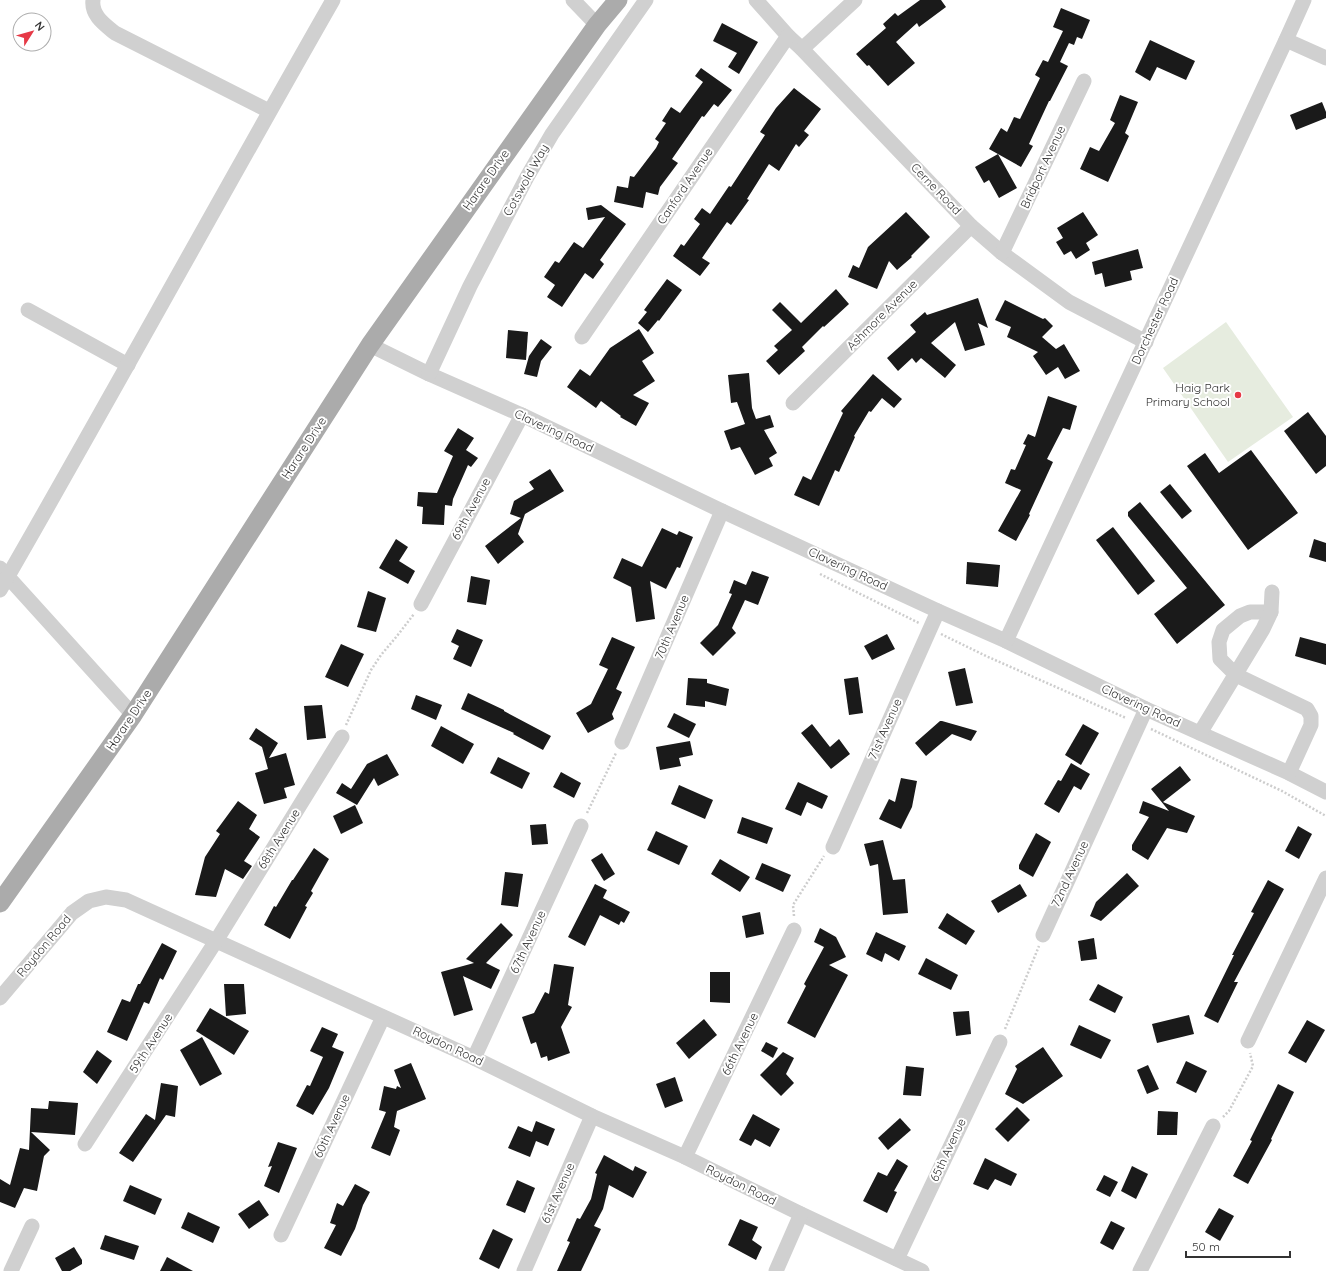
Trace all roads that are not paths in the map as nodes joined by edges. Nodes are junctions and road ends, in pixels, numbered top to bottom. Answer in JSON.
{"nodes":[{"id":1,"x":93,"y":0,"type":"edge"},
{"id":2,"x":333,"y":0,"type":"edge"},
{"id":3,"x":573,"y":0,"type":"edge"},
{"id":4,"x":618,"y":0,"type":"edge"},
{"id":5,"x":646,"y":0,"type":"edge"},
{"id":6,"x":756,"y":0,"type":"edge"},
{"id":7,"x":855,"y":0,"type":"edge"},
{"id":8,"x":1304,"y":0,"type":"edge"},
{"id":9,"x":597,"y":24,"type":"junction"},
{"id":10,"x":788,"y":36,"type":"junction"},
{"id":11,"x":1286,"y":40,"type":"junction"},
{"id":12,"x":802,"y":49,"type":"junction"},
{"id":13,"x":1326,"y":58,"type":"edge"},
{"id":14,"x":1084,"y":81,"type":"dead end"},
{"id":15,"x":269,"y":111,"type":"junction"},
{"id":16,"x":971,"y":226,"type":"junction"},
{"id":17,"x":1002,"y":253,"type":"junction"},
{"id":18,"x":28,"y":310,"type":"dead end"},
{"id":19,"x":582,"y":337,"type":"dead end"},
{"id":20,"x":1146,"y":342,"type":"junction"},
{"id":21,"x":370,"y":345,"type":"junction"},
{"id":22,"x":128,"y":365,"type":"junction"},
{"id":23,"x":430,"y":374,"type":"junction"},
{"id":24,"x":793,"y":403,"type":"dead end"},
{"id":25,"x":522,"y":415,"type":"junction"},
{"id":26,"x":722,"y":511,"type":"junction"},
{"id":27,"x":4,"y":572,"type":"edge"},
{"id":28,"x":0,"y":590,"type":"edge"},
{"id":29,"x":1272,"y":592,"type":"dead end"},
{"id":30,"x":421,"y":604,"type":"road end"},
{"id":31,"x":938,"y":611,"type":"junction"},
{"id":32,"x":1271,"y":612,"type":"junction"},
{"id":33,"x":1006,"y":641,"type":"junction"},
{"id":34,"x":1236,"y":675,"type":"junction"},
{"id":35,"x":1146,"y":709,"type":"junction"},
{"id":36,"x":133,"y":715,"type":"junction"},
{"id":37,"x":1200,"y":733,"type":"junction"},
{"id":38,"x":342,"y":737,"type":"road end"},
{"id":39,"x":622,"y":742,"type":"road end"},
{"id":40,"x":1289,"y":773,"type":"junction"},
{"id":41,"x":1326,"y":792,"type":"edge"},
{"id":42,"x":581,"y":826,"type":"road end"},
{"id":43,"x":833,"y":847,"type":"road end"},
{"id":44,"x":1326,"y":878,"type":"edge"},
{"id":45,"x":0,"y":903,"type":"edge"},
{"id":46,"x":794,"y":930,"type":"road end"},
{"id":47,"x":1043,"y":935,"type":"road end"},
{"id":48,"x":216,"y":941,"type":"junction"},
{"id":49,"x":0,"y":998,"type":"edge"},
{"id":50,"x":383,"y":1017,"type":"junction"},
{"id":51,"x":1248,"y":1041,"type":"road end"},
{"id":52,"x":1000,"y":1042,"type":"road end"},
{"id":53,"x":474,"y":1058,"type":"junction"},
{"id":54,"x":592,"y":1116,"type":"junction"},
{"id":55,"x":1214,"y":1126,"type":"road end"},
{"id":56,"x":85,"y":1144,"type":"dead end"},
{"id":57,"x":685,"y":1157,"type":"junction"},
{"id":58,"x":801,"y":1214,"type":"junction"},
{"id":59,"x":32,"y":1226,"type":"dead end"},
{"id":60,"x":280,"y":1235,"type":"dead end"},
{"id":61,"x":897,"y":1259,"type":"junction"},
{"id":62,"x":11,"y":1271,"type":"edge"},
{"id":63,"x":524,"y":1271,"type":"edge"},
{"id":64,"x":776,"y":1271,"type":"edge"},
{"id":65,"x":922,"y":1271,"type":"edge"},
{"id":66,"x":1140,"y":1271,"type":"edge"}],
"edges":[{"from":1,"to":15,"type":"street"},
{"from":2,"to":15,"type":"street"},
{"from":3,"to":9,"type":"street"},
{"from":4,"to":9,"type":"main road","name":"Harare Drive"},
{"from":5,"to":23,"type":"street","name":"Cotswold Way"},
{"from":6,"to":10,"type":"street","name":"Cerne Road"},
{"from":7,"to":12,"type":"street"},
{"from":8,"to":11,"type":"street","name":"Dorchester Road"},
{"from":9,"to":21,"type":"main road","name":"Harare Drive"},
{"from":10,"to":12,"type":"street","name":"Cerne Road"},
{"from":10,"to":19,"type":"street","name":"Canford Avenue"},
{"from":11,"to":13,"type":"street"},
{"from":11,"to":20,"type":"street","name":"Dorchester Road"},
{"from":12,"to":16,"type":"street","name":"Cerne Road"},
{"from":14,"to":17,"type":"street","name":"Bridport Avenue"},
{"from":15,"to":22,"type":"street"},
{"from":16,"to":17,"type":"street","name":"Cerne Road"},
{"from":16,"to":24,"type":"street","name":"Ashmore Avenue"},
{"from":17,"to":20,"type":"street","name":"Cerne Road"},
{"from":18,"to":22,"type":"street"},
{"from":20,"to":33,"type":"street","name":"Dorchester Road"},
{"from":21,"to":23,"type":"street","name":"Clavering Road"},
{"from":21,"to":36,"type":"main road","name":"Harare Drive"},
{"from":22,"to":27,"type":"street"},
{"from":23,"to":25,"type":"street","name":"Clavering Road"},
{"from":25,"to":26,"type":"street","name":"Clavering Road"},
{"from":25,"to":30,"type":"street","name":"69th Avenue"},
{"from":26,"to":31,"type":"street","name":"Clavering Road"},
{"from":26,"to":39,"type":"street","name":"70th Avenue"},
{"from":27,"to":28,"type":"street"},
{"from":27,"to":36,"type":"street"},
{"from":29,"to":32,"type":"street"},
{"from":31,"to":33,"type":"street","name":"Clavering Road"},
{"from":31,"to":43,"type":"street","name":"71st Avenue"},
{"from":32,"to":34,"type":"street"},
{"from":32,"to":34,"type":"street"},
{"from":33,"to":35,"type":"street","name":"Clavering Road"},
{"from":34,"to":37,"type":"street"},
{"from":34,"to":40,"type":"street"},
{"from":35,"to":37,"type":"street","name":"Clavering Road"},
{"from":35,"to":47,"type":"street","name":"72nd Avenue"},
{"from":36,"to":45,"type":"main road","name":"Harare Drive"},
{"from":37,"to":40,"type":"street","name":"Clavering Road"},
{"from":38,"to":48,"type":"street","name":"68th Avenue"},
{"from":40,"to":41,"type":"street","name":"Clavering Road"},
{"from":42,"to":53,"type":"street","name":"67th Avenue"},
{"from":44,"to":51,"type":"street"},
{"from":46,"to":57,"type":"street","name":"66th Avenue"},
{"from":48,"to":49,"type":"street","name":"Roydon Road"},
{"from":48,"to":50,"type":"street","name":"Roydon Road"},
{"from":48,"to":56,"type":"street","name":"59th Avenue"},
{"from":50,"to":53,"type":"street","name":"Roydon Road"},
{"from":50,"to":60,"type":"street","name":"60th Avenue"},
{"from":52,"to":61,"type":"street","name":"65th Avenue"},
{"from":53,"to":54,"type":"street","name":"Roydon Road"},
{"from":54,"to":57,"type":"street","name":"Roydon Road"},
{"from":54,"to":63,"type":"street","name":"61st Avenue"},
{"from":55,"to":66,"type":"street"},
{"from":57,"to":58,"type":"street","name":"Roydon Road"},
{"from":58,"to":61,"type":"street","name":"Roydon Road"},
{"from":58,"to":64,"type":"street"},
{"from":59,"to":62,"type":"street"},
{"from":61,"to":65,"type":"street","name":"Roydon Road"}]}
